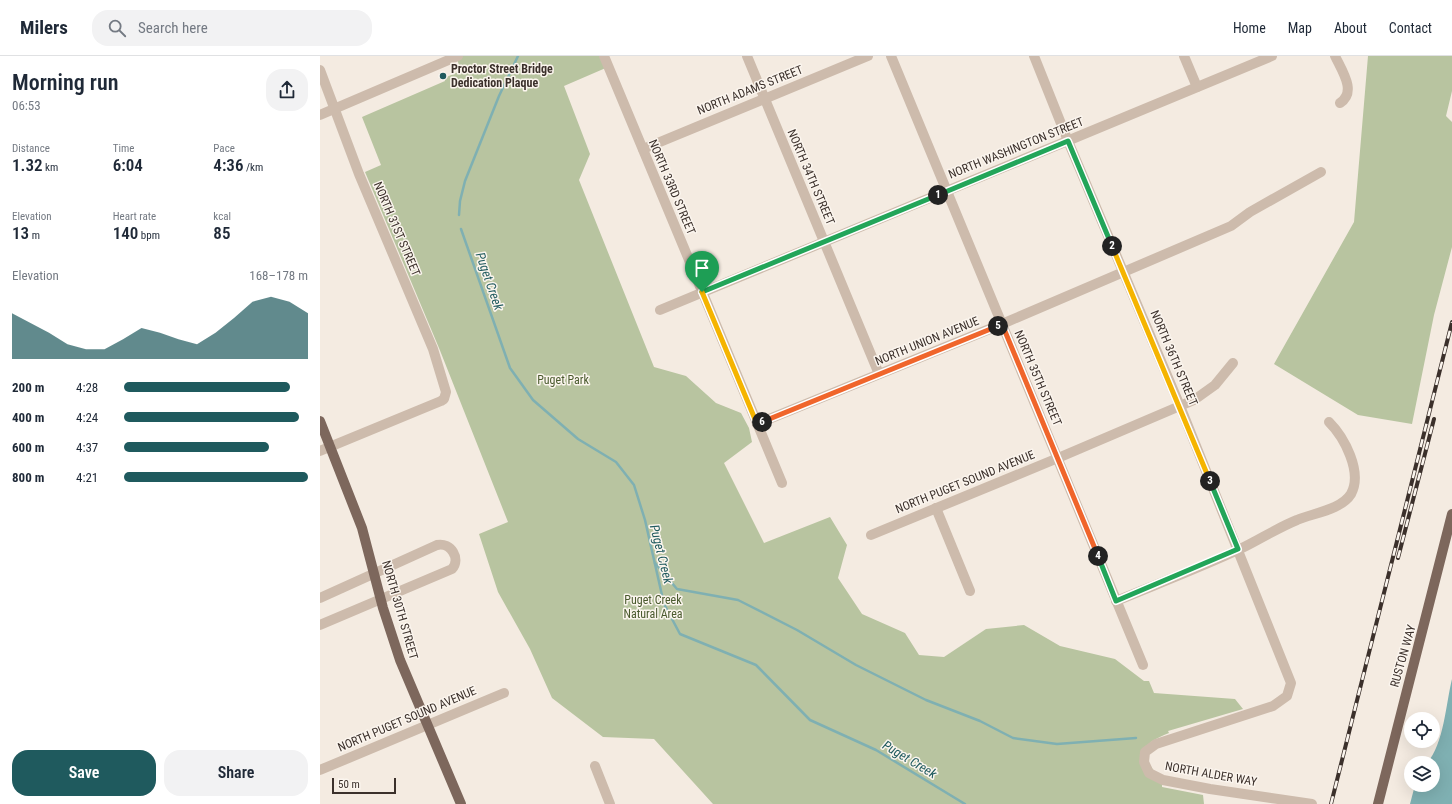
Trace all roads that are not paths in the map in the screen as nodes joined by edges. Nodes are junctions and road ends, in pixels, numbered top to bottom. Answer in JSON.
{"nodes":[{"id":1,"x":604,"y":56,"type":"edge"},
{"id":2,"x":747,"y":56,"type":"edge"},
{"id":3,"x":868,"y":56,"type":"edge"},
{"id":4,"x":891,"y":56,"type":"edge"},
{"id":5,"x":1034,"y":56,"type":"edge"},
{"id":6,"x":1184,"y":56,"type":"edge"},
{"id":7,"x":1272,"y":56,"type":"edge"},
{"id":8,"x":1335,"y":56,"type":"edge"},
{"id":9,"x":455,"y":57,"type":"edge"},
{"id":10,"x":320,"y":70,"type":"edge"},
{"id":11,"x":1197,"y":87,"type":"junction"},
{"id":12,"x":764,"y":98,"type":"junction"},
{"id":13,"x":1340,"y":103,"type":"dead end"},
{"id":14,"x":335,"y":109,"type":"junction"},
{"id":15,"x":320,"y":115,"type":"edge"},
{"id":16,"x":1068,"y":141,"type":"junction"},
{"id":17,"x":642,"y":149,"type":"junction"},
{"id":18,"x":1321,"y":172,"type":"dead end"},
{"id":19,"x":947,"y":191,"type":"junction"},
{"id":20,"x":824,"y":242,"type":"junction"},
{"id":21,"x":1123,"y":271,"type":"junction"},
{"id":22,"x":702,"y":292,"type":"junction"},
{"id":23,"x":660,"y":310,"type":"dead end"},
{"id":24,"x":1002,"y":324,"type":"junction"},
{"id":25,"x":1233,"y":363,"type":"dead end"},
{"id":26,"x":879,"y":374,"type":"junction"},
{"id":27,"x":1180,"y":406,"type":"junction"},
{"id":28,"x":320,"y":421,"type":"edge"},
{"id":29,"x":1329,"y":422,"type":"dead end"},
{"id":30,"x":757,"y":424,"type":"junction"},
{"id":31,"x":330,"y":447,"type":"junction"},
{"id":32,"x":320,"y":451,"type":"edge"},
{"id":33,"x":1058,"y":458,"type":"junction"},
{"id":34,"x":782,"y":483,"type":"dead end"},
{"id":35,"x":936,"y":508,"type":"junction"},
{"id":36,"x":1452,"y":514,"type":"edge"},
{"id":37,"x":871,"y":535,"type":"dead end"},
{"id":38,"x":1238,"y":549,"type":"junction"},
{"id":39,"x":375,"y":574,"type":"junction"},
{"id":40,"x":970,"y":591,"type":"dead end"},
{"id":41,"x":320,"y":598,"type":"edge"},
{"id":42,"x":381,"y":600,"type":"junction"},
{"id":43,"x":1116,"y":601,"type":"junction"},
{"id":44,"x":320,"y":625,"type":"edge"},
{"id":45,"x":1143,"y":665,"type":"dead end"},
{"id":46,"x":504,"y":693,"type":"dead end"},
{"id":47,"x":427,"y":725,"type":"junction"},
{"id":48,"x":1162,"y":741,"type":"joint"},
{"id":49,"x":595,"y":766,"type":"dead end"},
{"id":50,"x":320,"y":770,"type":"edge"},
{"id":51,"x":461,"y":804,"type":"edge"},
{"id":52,"x":610,"y":804,"type":"edge"},
{"id":53,"x":1312,"y":804,"type":"edge"},
{"id":54,"x":1378,"y":804,"type":"edge"}],
"edges":[{"from":1,"to":17,"type":"street","name":"NORTH 33RD STREET"},
{"from":2,"to":12,"type":"street","name":"NORTH 34TH STREET"},
{"from":3,"to":12,"type":"street","name":"NORTH ADAMS STREET"},
{"from":4,"to":19,"type":"street","name":"NORTH 35TH STREET"},
{"from":5,"to":16,"type":"street","name":"NORTH 36TH STREET"},
{"from":6,"to":11,"type":"street"},
{"from":7,"to":11,"type":"street","name":"NORTH WASHINGTON STREET"},
{"from":8,"to":13,"type":"street"},
{"from":9,"to":14,"type":"street"},
{"from":10,"to":14,"type":"street","name":"NORTH 31ST STREET"},
{"from":11,"to":16,"type":"street","name":"NORTH WASHINGTON STREET"},
{"from":12,"to":17,"type":"street","name":"NORTH ADAMS STREET"},
{"from":12,"to":20,"type":"street","name":"NORTH 34TH STREET"},
{"from":14,"to":15,"type":"street"},
{"from":14,"to":31,"type":"street","name":"NORTH 31ST STREET"},
{"from":16,"to":19,"type":"street","name":"NORTH WASHINGTON STREET"},
{"from":16,"to":21,"type":"street","name":"NORTH 36TH STREET"},
{"from":17,"to":22,"type":"street","name":"NORTH 33RD STREET"},
{"from":18,"to":21,"type":"street","name":"NORTH UNION AVENUE"},
{"from":19,"to":20,"type":"street","name":"NORTH WASHINGTON STREET"},
{"from":19,"to":24,"type":"street","name":"NORTH 35TH STREET"},
{"from":20,"to":22,"type":"street","name":"NORTH WASHINGTON STREET"},
{"from":20,"to":26,"type":"street","name":"NORTH 34TH STREET"},
{"from":21,"to":24,"type":"street","name":"NORTH UNION AVENUE"},
{"from":21,"to":27,"type":"street","name":"NORTH 36TH STREET"},
{"from":22,"to":23,"type":"street","name":"NORTH WASHINGTON STREET"},
{"from":22,"to":30,"type":"street","name":"NORTH 33RD STREET"},
{"from":24,"to":26,"type":"street","name":"NORTH UNION AVENUE"},
{"from":24,"to":33,"type":"street","name":"NORTH 35TH STREET"},
{"from":25,"to":27,"type":"street","name":"NORTH PUGET SOUND AVENUE"},
{"from":26,"to":30,"type":"street","name":"NORTH UNION AVENUE"},
{"from":27,"to":33,"type":"street","name":"NORTH PUGET SOUND AVENUE"},
{"from":27,"to":38,"type":"street","name":"NORTH 36TH STREET"},
{"from":28,"to":31,"type":"main road","name":"NORTH 30TH STREET"},
{"from":29,"to":38,"type":"street"},
{"from":30,"to":34,"type":"street","name":"NORTH 33RD STREET"},
{"from":31,"to":32,"type":"street"},
{"from":31,"to":39,"type":"main road","name":"NORTH 30TH STREET"},
{"from":33,"to":35,"type":"street","name":"NORTH PUGET SOUND AVENUE"},
{"from":33,"to":43,"type":"street","name":"NORTH 35TH STREET"},
{"from":35,"to":37,"type":"street","name":"NORTH PUGET SOUND AVENUE"},
{"from":35,"to":40,"type":"street"},
{"from":36,"to":54,"type":"main road","name":"RUSTON WAY"},
{"from":38,"to":43,"type":"street"},
{"from":38,"to":48,"type":"street","name":"NORTH 36TH STREET"},
{"from":39,"to":41,"type":"street"},
{"from":39,"to":42,"type":"main road","name":"NORTH 30TH STREET"},
{"from":39,"to":42,"type":"street"},
{"from":42,"to":44,"type":"street"},
{"from":42,"to":47,"type":"main road","name":"NORTH 30TH STREET"},
{"from":43,"to":45,"type":"street","name":"NORTH 35TH STREET"},
{"from":46,"to":47,"type":"street","name":"NORTH PUGET SOUND AVENUE"},
{"from":47,"to":50,"type":"street","name":"NORTH PUGET SOUND AVENUE"},
{"from":47,"to":51,"type":"main road","name":"NORTH 30TH STREET"},
{"from":48,"to":53,"type":"street","name":"NORTH ALDER WAY"},
{"from":49,"to":52,"type":"street"}]}
